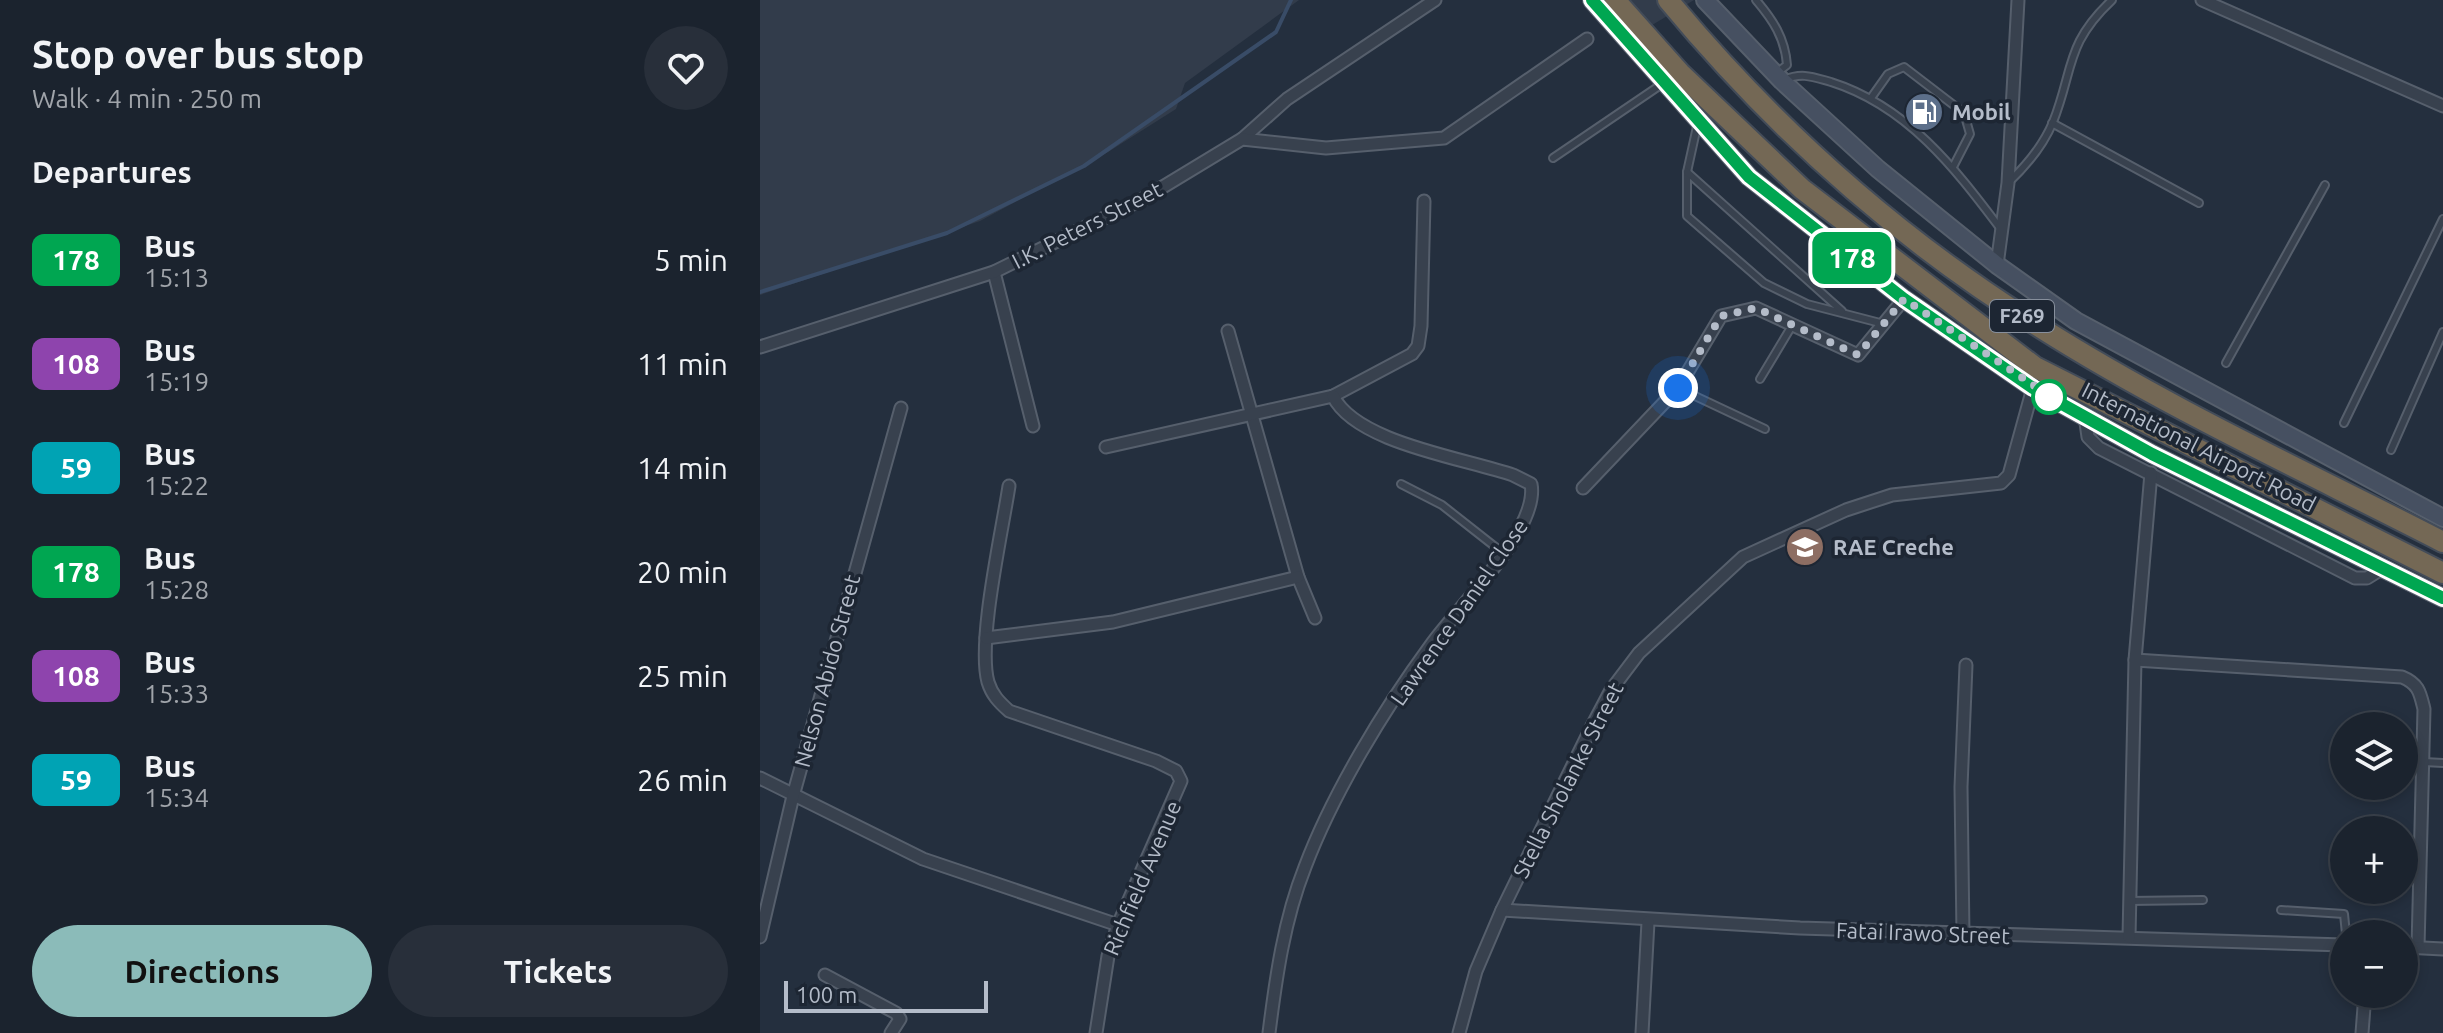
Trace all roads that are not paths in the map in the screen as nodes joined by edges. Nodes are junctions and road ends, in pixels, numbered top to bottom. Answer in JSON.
{"nodes":[{"id":1,"x":1435,"y":0,"type":"edge"},
{"id":2,"x":1592,"y":0,"type":"edge"},
{"id":3,"x":1615,"y":0,"type":"edge"},
{"id":4,"x":1668,"y":0,"type":"edge"},
{"id":5,"x":1705,"y":0,"type":"edge"},
{"id":6,"x":1756,"y":0,"type":"edge"},
{"id":7,"x":2018,"y":0,"type":"edge"},
{"id":8,"x":2112,"y":0,"type":"edge"},
{"id":9,"x":2202,"y":0,"type":"edge"},
{"id":10,"x":1587,"y":39,"type":"dead end"},
{"id":11,"x":1779,"y":77,"type":"junction"},
{"id":12,"x":1663,"y":82,"type":"junction"},
{"id":13,"x":1871,"y":98,"type":"junction"},
{"id":14,"x":2443,"y":106,"type":"edge"},
{"id":15,"x":1698,"y":122,"type":"junction"},
{"id":16,"x":2052,"y":123,"type":"junction"},
{"id":17,"x":1242,"y":139,"type":"junction"},
{"id":18,"x":1553,"y":158,"type":"dead end"},
{"id":19,"x":1953,"y":167,"type":"junction"},
{"id":20,"x":1687,"y":172,"type":"junction"},
{"id":21,"x":2008,"y":183,"type":"junction"},
{"id":22,"x":2325,"y":185,"type":"dead end"},
{"id":23,"x":1424,"y":201,"type":"dead end"},
{"id":24,"x":2199,"y":203,"type":"dead end"},
{"id":25,"x":2443,"y":219,"type":"edge"},
{"id":26,"x":2002,"y":231,"type":"junction"},
{"id":27,"x":1997,"y":265,"type":"junction"},
{"id":28,"x":994,"y":272,"type":"junction"},
{"id":29,"x":1904,"y":299,"type":"junction"},
{"id":30,"x":1846,"y":314,"type":"junction"},
{"id":31,"x":1793,"y":324,"type":"junction"},
{"id":32,"x":1884,"y":324,"type":"junction"},
{"id":33,"x":1228,"y":331,"type":"dead end"},
{"id":34,"x":2443,"y":332,"type":"edge"},
{"id":35,"x":760,"y":347,"type":"edge"},
{"id":36,"x":2226,"y":363,"type":"dead end"},
{"id":37,"x":1760,"y":379,"type":"dead end"},
{"id":38,"x":1678,"y":388,"type":"junction"},
{"id":39,"x":2033,"y":388,"type":"junction"},
{"id":40,"x":1333,"y":396,"type":"junction"},
{"id":41,"x":901,"y":408,"type":"dead end"},
{"id":42,"x":1254,"y":413,"type":"junction"},
{"id":43,"x":2085,"y":416,"type":"junction"},
{"id":44,"x":2344,"y":423,"type":"dead end"},
{"id":45,"x":1033,"y":426,"type":"dead end"},
{"id":46,"x":1765,"y":429,"type":"dead end"},
{"id":47,"x":1106,"y":447,"type":"dead end"},
{"id":48,"x":2391,"y":450,"type":"dead end"},
{"id":49,"x":2151,"y":473,"type":"junction"},
{"id":50,"x":1401,"y":484,"type":"dead end"},
{"id":51,"x":1009,"y":486,"type":"dead end"},
{"id":52,"x":1583,"y":488,"type":"dead end"},
{"id":53,"x":2443,"y":518,"type":"edge"},
{"id":54,"x":2443,"y":542,"type":"edge"},
{"id":55,"x":1503,"y":553,"type":"junction"},
{"id":56,"x":2383,"y":568,"type":"junction"},
{"id":57,"x":2443,"y":573,"type":"edge"},
{"id":58,"x":1298,"y":577,"type":"junction"},
{"id":59,"x":2443,"y":598,"type":"edge"},
{"id":60,"x":1315,"y":618,"type":"dead end"},
{"id":61,"x":986,"y":638,"type":"junction"},
{"id":62,"x":2135,"y":660,"type":"junction"},
{"id":63,"x":1966,"y":665,"type":"dead end"},
{"id":64,"x":2424,"y":762,"type":"junction"},
{"id":65,"x":2443,"y":763,"type":"edge"},
{"id":66,"x":760,"y":778,"type":"edge"},
{"id":67,"x":793,"y":796,"type":"junction"},
{"id":68,"x":2203,"y":900,"type":"dead end"},
{"id":69,"x":2129,"y":901,"type":"junction"},
{"id":70,"x":1502,"y":910,"type":"junction"},
{"id":71,"x":2281,"y":910,"type":"dead end"},
{"id":72,"x":2345,"y":920,"type":"edge"},
{"id":73,"x":1648,"y":922,"type":"junction"},
{"id":74,"x":1118,"y":925,"type":"junction"},
{"id":75,"x":1963,"y":935,"type":"junction"},
{"id":76,"x":760,"y":937,"type":"edge"},
{"id":77,"x":2129,"y":937,"type":"junction"},
{"id":78,"x":2330,"y":944,"type":"edge"},
{"id":79,"x":2418,"y":947,"type":"joint"},
{"id":80,"x":2443,"y":949,"type":"edge"},
{"id":81,"x":825,"y":975,"type":"dead end"},
{"id":82,"x":2364,"y":1008,"type":"edge"},
{"id":83,"x":891,"y":1033,"type":"edge"},
{"id":84,"x":1096,"y":1033,"type":"edge"},
{"id":85,"x":1269,"y":1033,"type":"edge"},
{"id":86,"x":1459,"y":1033,"type":"edge"},
{"id":87,"x":1642,"y":1033,"type":"edge"},
{"id":88,"x":2362,"y":1033,"type":"edge"}],
"edges":[{"from":1,"to":17,"type":"street","name":"I.K. Peters Street"},
{"from":2,"to":12,"type":"main road","name":"International Airport Road"},
{"from":3,"to":57,"type":"highway","name":"International Airport Road","number":"F269"},
{"from":4,"to":54,"type":"highway","name":"International Airport Road","number":"F269"},
{"from":5,"to":11,"type":"main road"},
{"from":6,"to":11,"type":"lane"},
{"from":7,"to":21,"type":"street"},
{"from":8,"to":16,"type":"lane"},
{"from":9,"to":14,"type":"street"},
{"from":10,"to":17,"type":"street"},
{"from":11,"to":13,"type":"lane"},
{"from":11,"to":27,"type":"main road"},
{"from":12,"to":15,"type":"main road","name":"International Airport Road"},
{"from":12,"to":18,"type":"lane"},
{"from":13,"to":19,"type":"lane"},
{"from":13,"to":19,"type":"lane"},
{"from":15,"to":20,"type":"lane"},
{"from":15,"to":29,"type":"main road","name":"International Airport Road"},
{"from":16,"to":21,"type":"lane"},
{"from":16,"to":24,"type":"lane"},
{"from":17,"to":28,"type":"street","name":"I.K. Peters Street"},
{"from":19,"to":26,"type":"lane"},
{"from":20,"to":30,"type":"lane"},
{"from":20,"to":30,"type":"lane"},
{"from":21,"to":26,"type":"street"},
{"from":22,"to":36,"type":"lane"},
{"from":23,"to":40,"type":"street"},
{"from":25,"to":44,"type":"lane"},
{"from":26,"to":27,"type":"street"},
{"from":27,"to":53,"type":"main road"},
{"from":28,"to":35,"type":"street","name":"I.K. Peters Street"},
{"from":28,"to":45,"type":"street"},
{"from":29,"to":32,"type":"street"},
{"from":29,"to":39,"type":"main road","name":"International Airport Road"},
{"from":30,"to":32,"type":"lane"},
{"from":31,"to":32,"type":"street"},
{"from":31,"to":37,"type":"lane"},
{"from":31,"to":38,"type":"street"},
{"from":33,"to":42,"type":"street"},
{"from":34,"to":48,"type":"lane"},
{"from":38,"to":46,"type":"lane"},
{"from":38,"to":52,"type":"street"},
{"from":39,"to":43,"type":"main road","name":"International Airport Road"},
{"from":39,"to":70,"type":"street","name":"Stella Sholanke Street"},
{"from":40,"to":42,"type":"street"},
{"from":40,"to":55,"type":"street","name":"Lawrence Daniel Close"},
{"from":41,"to":67,"type":"street","name":"Nelson Abido Street"},
{"from":42,"to":47,"type":"street"},
{"from":42,"to":58,"type":"street"},
{"from":43,"to":49,"type":"street"},
{"from":43,"to":56,"type":"main road","name":"International Airport Road"},
{"from":49,"to":56,"type":"street"},
{"from":49,"to":62,"type":"street"},
{"from":50,"to":55,"type":"lane"},
{"from":51,"to":61,"type":"street"},
{"from":55,"to":85,"type":"street","name":"Lawrence Daniel Close"},
{"from":56,"to":59,"type":"main road","name":"International Airport Road"},
{"from":58,"to":60,"type":"street"},
{"from":58,"to":61,"type":"street"},
{"from":61,"to":74,"type":"street","name":"Richfield Avenue"},
{"from":62,"to":64,"type":"street"},
{"from":62,"to":69,"type":"street"},
{"from":63,"to":75,"type":"street"},
{"from":64,"to":65,"type":"lane"},
{"from":64,"to":79,"type":"street"},
{"from":66,"to":67,"type":"street"},
{"from":67,"to":74,"type":"street"},
{"from":67,"to":76,"type":"street","name":"Nelson Abido Street"},
{"from":68,"to":69,"type":"lane"},
{"from":69,"to":77,"type":"street"},
{"from":70,"to":73,"type":"street","name":"Fatai Irawo Street"},
{"from":70,"to":86,"type":"street","name":"Stella Sholanke Street"},
{"from":71,"to":72,"type":"lane"},
{"from":73,"to":75,"type":"street","name":"Fatai Irawo Street"},
{"from":73,"to":87,"type":"street"},
{"from":74,"to":84,"type":"street","name":"Richfield Avenue"},
{"from":75,"to":77,"type":"street","name":"Fatai Irawo Street"},
{"from":77,"to":78,"type":"street","name":"Fatai Irawo Street"},
{"from":79,"to":80,"type":"street"},
{"from":81,"to":83,"type":"street"},
{"from":82,"to":88,"type":"street"}]}
